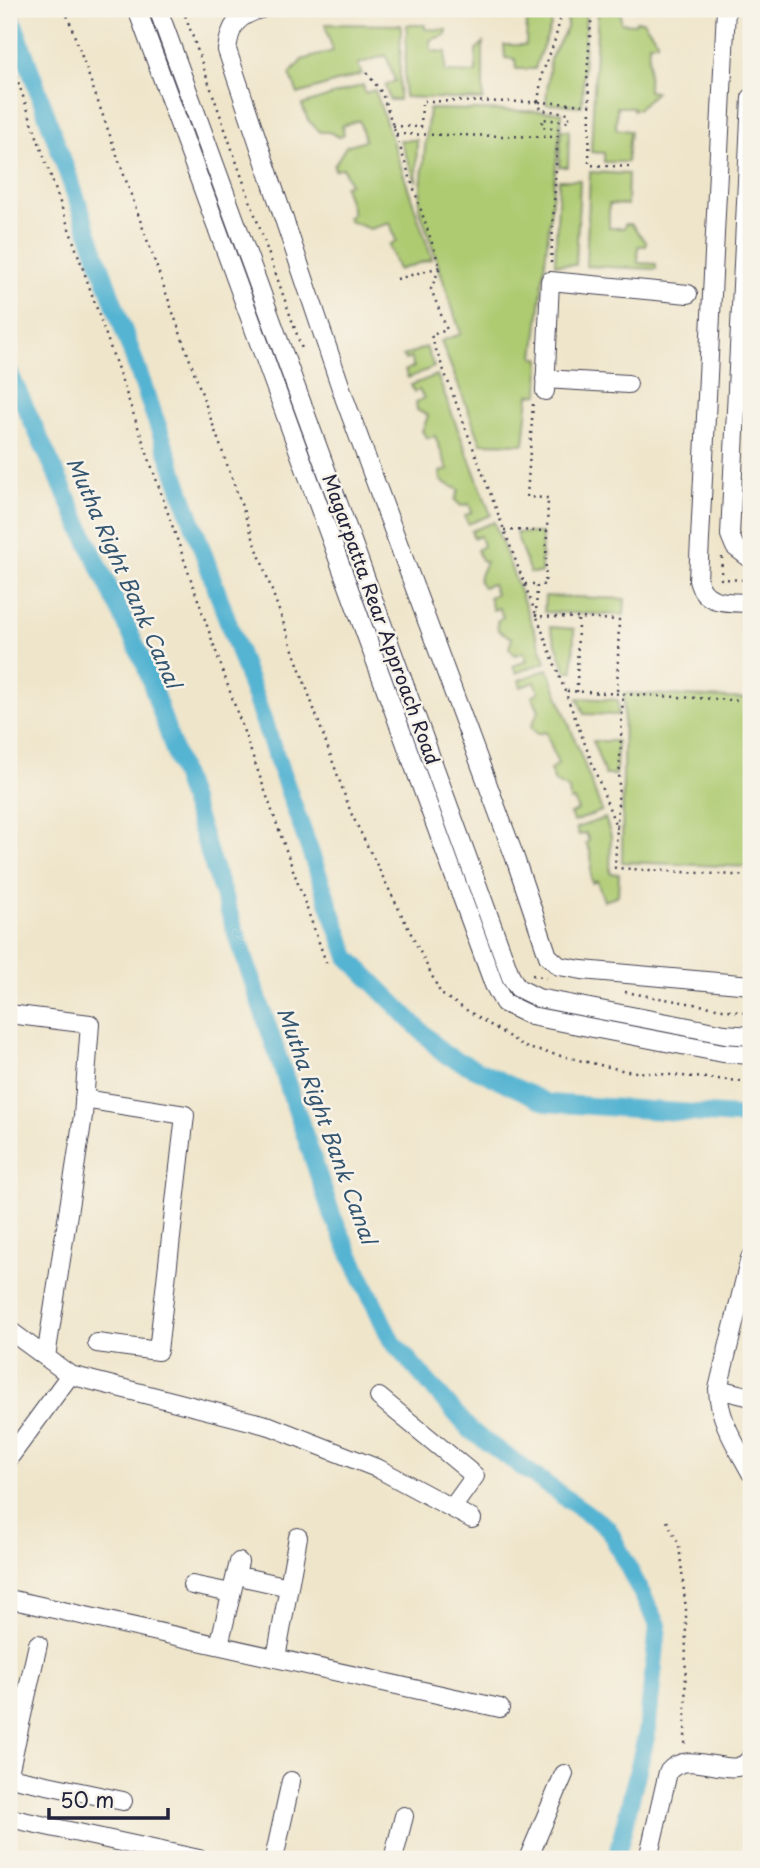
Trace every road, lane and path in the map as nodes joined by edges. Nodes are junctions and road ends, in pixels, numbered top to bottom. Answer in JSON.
{"nodes":[{"id":1,"x":65,"y":9,"type":"edge"},
{"id":2,"x":137,"y":9,"type":"edge"},
{"id":3,"x":158,"y":9,"type":"edge"},
{"id":4,"x":261,"y":9,"type":"edge"},
{"id":5,"x":563,"y":9,"type":"edge"},
{"id":6,"x":592,"y":9,"type":"edge"},
{"id":7,"x":726,"y":9,"type":"edge"},
{"id":8,"x":9,"y":56,"type":"edge"},
{"id":9,"x":368,"y":73,"type":"dead end"},
{"id":10,"x":751,"y":98,"type":"edge"},
{"id":11,"x":538,"y":102,"type":"junction"},
{"id":12,"x":590,"y":105,"type":"junction"},
{"id":13,"x":393,"y":126,"type":"junction"},
{"id":14,"x":396,"y":134,"type":"junction"},
{"id":15,"x":557,"y":137,"type":"junction"},
{"id":16,"x":631,"y":167,"type":"dead end"},
{"id":17,"x":748,"y":220,"type":"edge"},
{"id":18,"x":440,"y":267,"type":"junction"},
{"id":19,"x":397,"y":279,"type":"dead end"},
{"id":20,"x":550,"y":281,"type":"junction"},
{"id":21,"x":688,"y":294,"type":"dead end"},
{"id":22,"x":711,"y":304,"type":"junction"},
{"id":23,"x":741,"y":305,"type":"junction"},
{"id":24,"x":628,"y":384,"type":"dead end"},
{"id":25,"x":541,"y":389,"type":"junction"},
{"id":26,"x":504,"y":530,"type":"junction"},
{"id":27,"x":547,"y":531,"type":"junction"},
{"id":28,"x":751,"y":559,"type":"edge"},
{"id":29,"x":524,"y":584,"type":"junction"},
{"id":30,"x":537,"y":584,"type":"junction"},
{"id":31,"x":751,"y":603,"type":"edge"},
{"id":32,"x":536,"y":616,"type":"junction"},
{"id":33,"x":579,"y":618,"type":"junction"},
{"id":34,"x":565,"y":691,"type":"junction"},
{"id":35,"x":577,"y":692,"type":"junction"},
{"id":36,"x":617,"y":694,"type":"junction"},
{"id":37,"x":623,"y":694,"type":"junction"},
{"id":38,"x":751,"y":701,"type":"edge"},
{"id":39,"x":617,"y":829,"type":"junction"},
{"id":40,"x":751,"y":876,"type":"edge"},
{"id":41,"x":327,"y":965,"type":"dead end"},
{"id":42,"x":751,"y":985,"type":"edge"},
{"id":43,"x":9,"y":1013,"type":"edge"},
{"id":44,"x":751,"y":1036,"type":"edge"},
{"id":45,"x":751,"y":1055,"type":"edge"},
{"id":46,"x":751,"y":1082,"type":"edge"},
{"id":47,"x":84,"y":1099,"type":"junction"},
{"id":48,"x":750,"y":1258,"type":"edge"},
{"id":49,"x":743,"y":1321,"type":"edge"},
{"id":50,"x":9,"y":1330,"type":"edge"},
{"id":51,"x":97,"y":1343,"type":"dead end"},
{"id":52,"x":46,"y":1357,"type":"junction"},
{"id":53,"x":70,"y":1376,"type":"junction"},
{"id":54,"x":718,"y":1389,"type":"junction"},
{"id":55,"x":379,"y":1397,"type":"dead end"},
{"id":56,"x":751,"y":1397,"type":"edge"},
{"id":57,"x":9,"y":1458,"type":"edge"},
{"id":58,"x":751,"y":1473,"type":"edge"},
{"id":59,"x":452,"y":1508,"type":"junction"},
{"id":60,"x":472,"y":1519,"type":"dead end"},
{"id":61,"x":667,"y":1521,"type":"dead end"},
{"id":62,"x":298,"y":1536,"type":"dead end"},
{"id":63,"x":239,"y":1562,"type":"dead end"},
{"id":64,"x":248,"y":1578,"type":"dead end"},
{"id":65,"x":192,"y":1585,"type":"dead end"},
{"id":66,"x":289,"y":1587,"type":"junction"},
{"id":67,"x":231,"y":1593,"type":"junction"},
{"id":68,"x":9,"y":1598,"type":"edge"},
{"id":69,"x":38,"y":1644,"type":"dead end"},
{"id":70,"x":219,"y":1646,"type":"junction"},
{"id":71,"x":276,"y":1658,"type":"junction"},
{"id":72,"x":500,"y":1708,"type":"dead end"},
{"id":73,"x":751,"y":1757,"type":"edge"},
{"id":74,"x":684,"y":1761,"type":"junction"},
{"id":75,"x":564,"y":1774,"type":"dead end"},
{"id":76,"x":9,"y":1776,"type":"edge"},
{"id":77,"x":291,"y":1781,"type":"dead end"},
{"id":78,"x":123,"y":1801,"type":"dead end"},
{"id":79,"x":404,"y":1816,"type":"dead end"},
{"id":80,"x":9,"y":1818,"type":"edge"},
{"id":81,"x":199,"y":1859,"type":"edge"},
{"id":82,"x":274,"y":1859,"type":"edge"},
{"id":83,"x":393,"y":1859,"type":"edge"},
{"id":84,"x":528,"y":1859,"type":"edge"},
{"id":85,"x":648,"y":1859,"type":"edge"}],
"edges":[{"from":1,"to":46,"type":"path"},
{"from":2,"to":45,"type":"street","name":"Magarpatta Rear Approach Road"},
{"from":3,"to":44,"type":"street","name":"Magarpatta Rear Approach Road"},
{"from":4,"to":42,"type":"street"},
{"from":5,"to":11,"type":"path"},
{"from":6,"to":12,"type":"path"},
{"from":7,"to":22,"type":"street"},
{"from":8,"to":41,"type":"path"},
{"from":9,"to":13,"type":"path"},
{"from":10,"to":17,"type":"street"},
{"from":11,"to":12,"type":"path"},
{"from":11,"to":13,"type":"path"},
{"from":11,"to":15,"type":"path"},
{"from":12,"to":16,"type":"path"},
{"from":13,"to":14,"type":"path"},
{"from":14,"to":15,"type":"path"},
{"from":14,"to":18,"type":"path"},
{"from":15,"to":20,"type":"path"},
{"from":17,"to":23,"type":"street"},
{"from":18,"to":19,"type":"path"},
{"from":18,"to":26,"type":"path"},
{"from":20,"to":21,"type":"street"},
{"from":20,"to":25,"type":"street"},
{"from":22,"to":23,"type":"street"},
{"from":22,"to":31,"type":"street"},
{"from":23,"to":28,"type":"street"},
{"from":24,"to":25,"type":"street"},
{"from":25,"to":27,"type":"path"},
{"from":26,"to":27,"type":"path"},
{"from":26,"to":29,"type":"path"},
{"from":27,"to":30,"type":"path"},
{"from":29,"to":30,"type":"path"},
{"from":29,"to":32,"type":"path"},
{"from":30,"to":32,"type":"path"},
{"from":32,"to":33,"type":"path"},
{"from":32,"to":34,"type":"path"},
{"from":33,"to":35,"type":"path"},
{"from":33,"to":36,"type":"path"},
{"from":34,"to":35,"type":"path"},
{"from":34,"to":39,"type":"path"},
{"from":35,"to":36,"type":"path"},
{"from":36,"to":37,"type":"path"},
{"from":37,"to":38,"type":"path"},
{"from":37,"to":39,"type":"path"},
{"from":39,"to":40,"type":"path"},
{"from":43,"to":47,"type":"street"},
{"from":47,"to":51,"type":"street"},
{"from":47,"to":52,"type":"street"},
{"from":48,"to":49,"type":"street"},
{"from":49,"to":54,"type":"street"},
{"from":50,"to":52,"type":"street"},
{"from":52,"to":53,"type":"street"},
{"from":53,"to":57,"type":"street"},
{"from":53,"to":59,"type":"street"},
{"from":54,"to":56,"type":"street"},
{"from":54,"to":58,"type":"street"},
{"from":55,"to":59,"type":"street"},
{"from":59,"to":60,"type":"street"},
{"from":61,"to":74,"type":"path"},
{"from":62,"to":66,"type":"street"},
{"from":63,"to":67,"type":"street"},
{"from":64,"to":66,"type":"street"},
{"from":65,"to":67,"type":"street"},
{"from":66,"to":71,"type":"street"},
{"from":67,"to":70,"type":"street"},
{"from":68,"to":70,"type":"street"},
{"from":69,"to":76,"type":"street"},
{"from":70,"to":71,"type":"street"},
{"from":71,"to":72,"type":"street"},
{"from":73,"to":74,"type":"street"},
{"from":74,"to":85,"type":"street"},
{"from":75,"to":84,"type":"street"},
{"from":76,"to":78,"type":"street"},
{"from":77,"to":82,"type":"street"},
{"from":79,"to":83,"type":"street"},
{"from":80,"to":81,"type":"street"}]}
